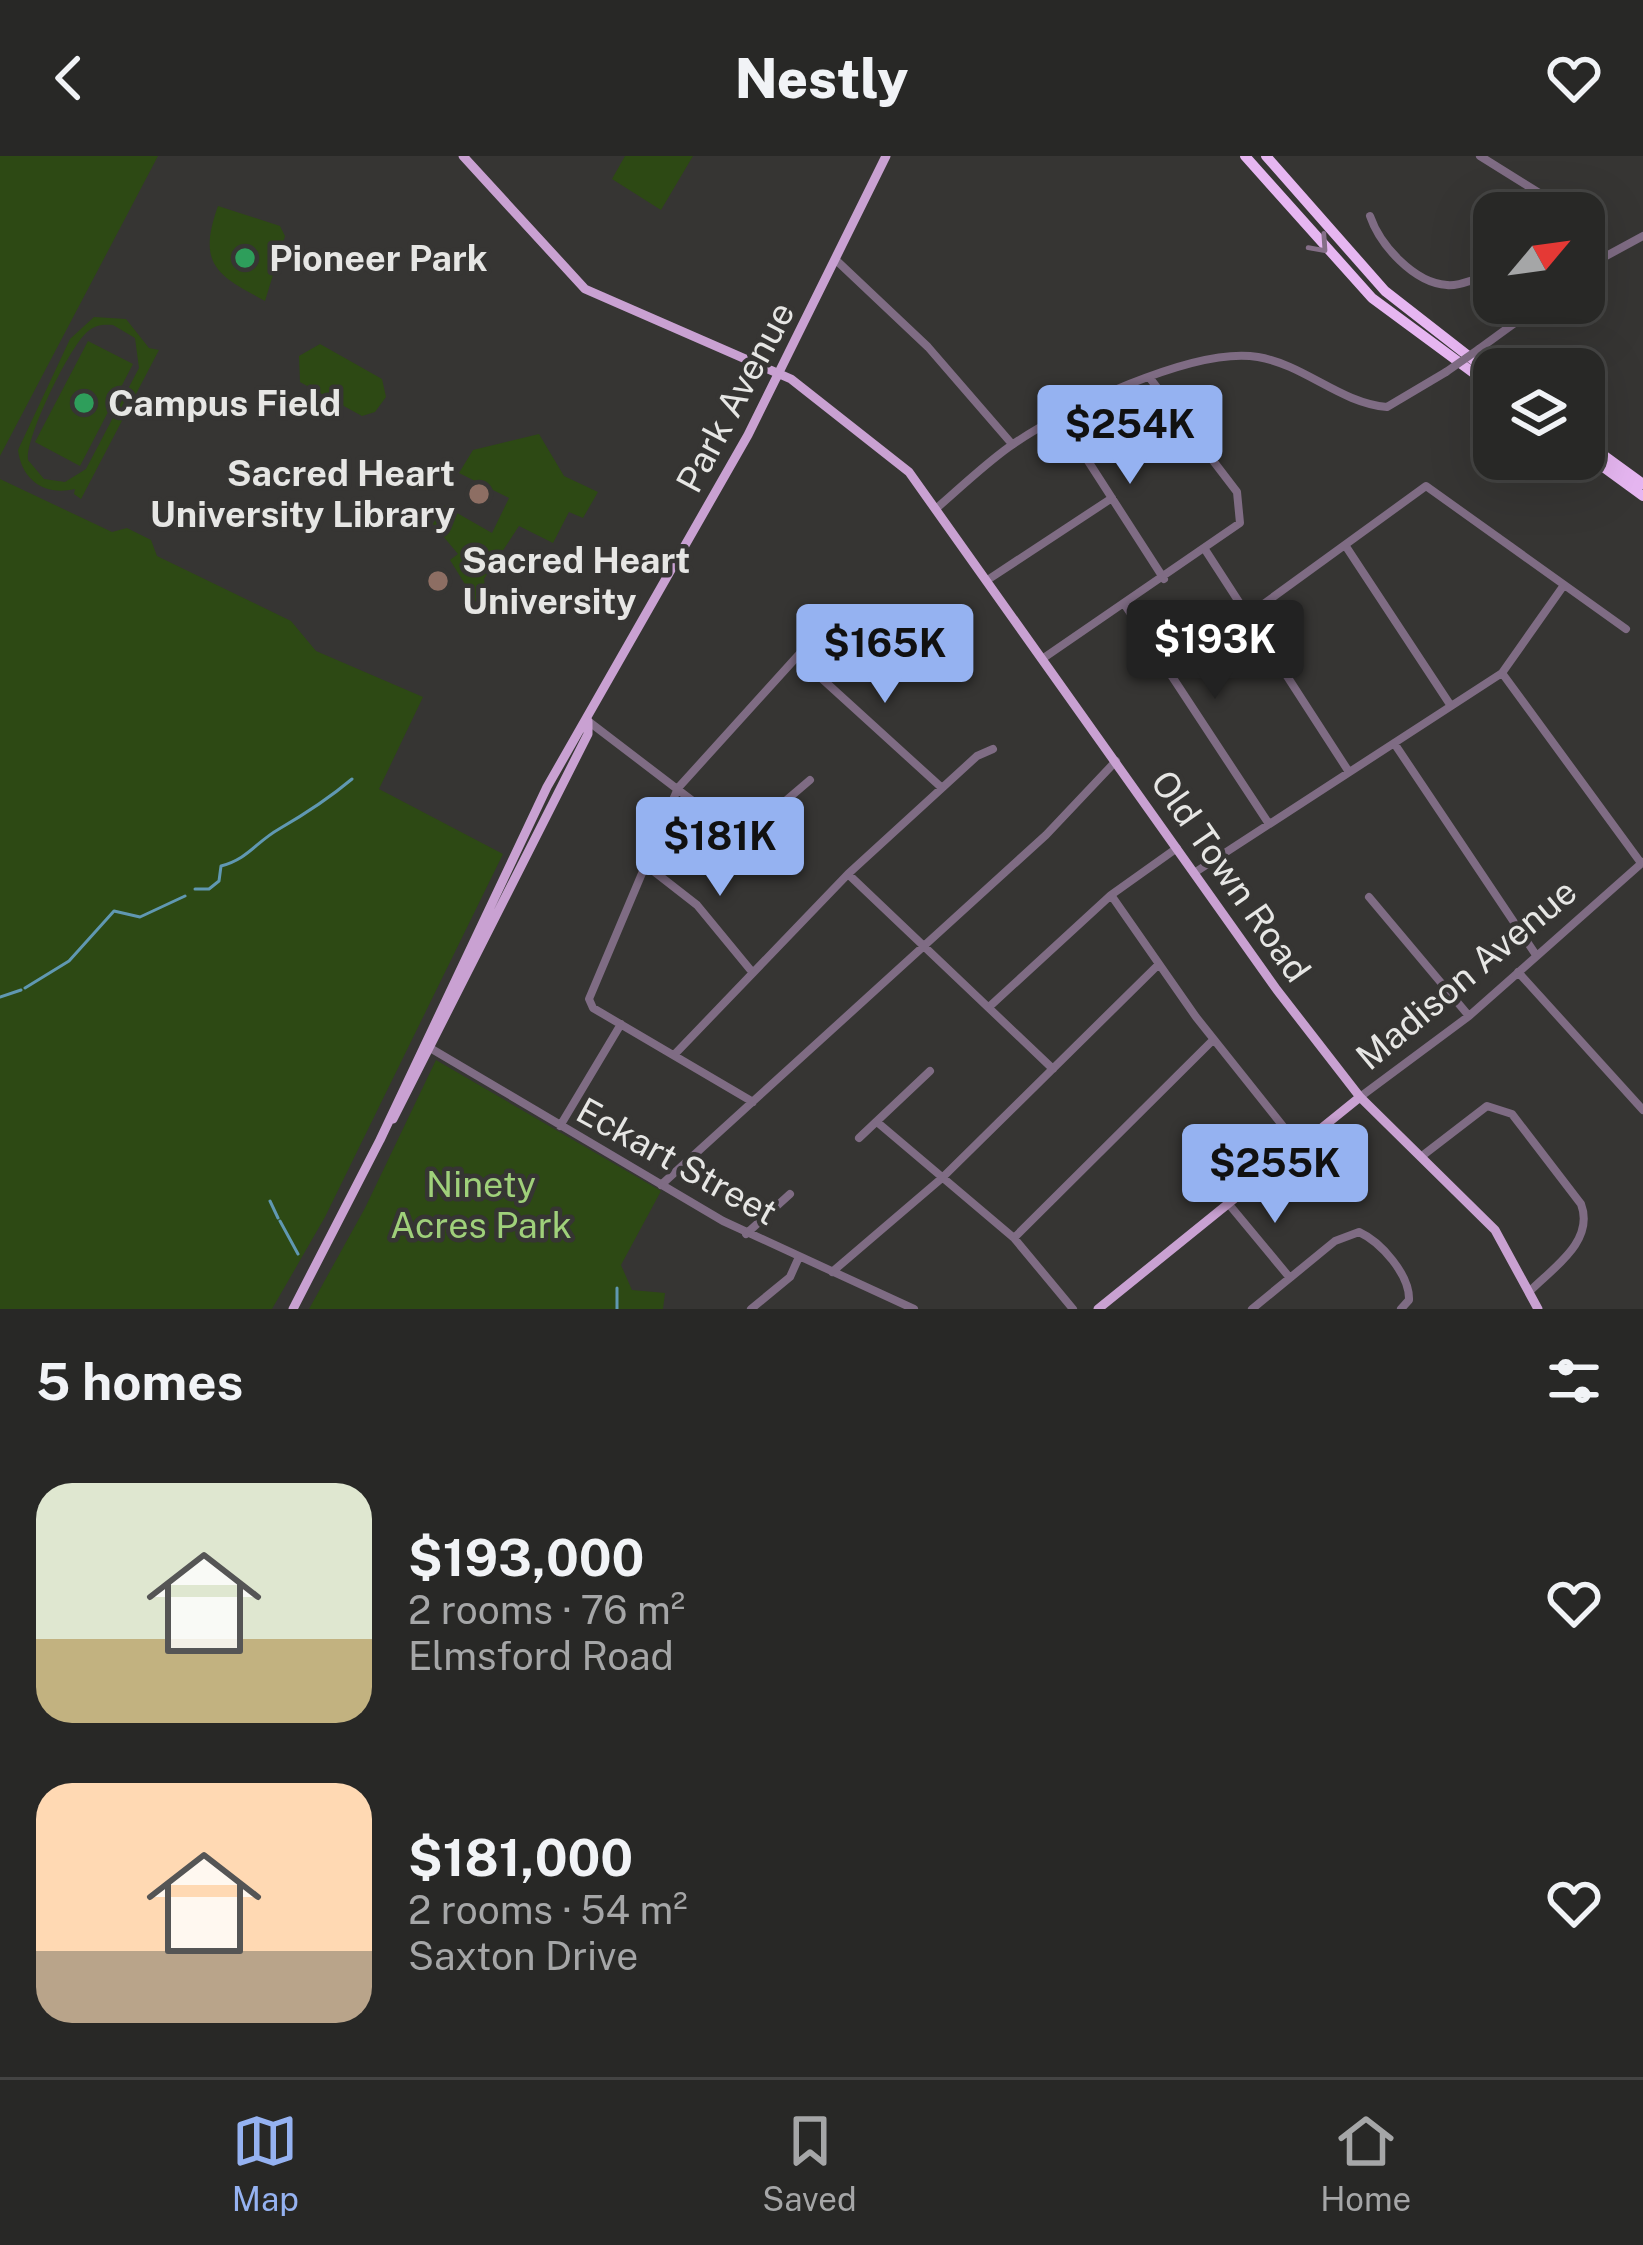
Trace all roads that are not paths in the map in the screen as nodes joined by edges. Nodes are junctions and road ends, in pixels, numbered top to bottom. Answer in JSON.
{"nodes":[{"id":1,"x":464,"y":156,"type":"edge"},
{"id":2,"x":886,"y":156,"type":"edge"},
{"id":3,"x":1244,"y":156,"type":"edge"},
{"id":4,"x":1266,"y":156,"type":"edge"},
{"id":5,"x":1480,"y":156,"type":"edge"},
{"id":6,"x":1538,"y":192,"type":"edge"},
{"id":7,"x":1370,"y":216,"type":"dead end"},
{"id":8,"x":1643,"y":236,"type":"edge"},
{"id":9,"x":1605,"y":257,"type":"edge"},
{"id":10,"x":837,"y":261,"type":"junction"},
{"id":11,"x":1473,"y":280,"type":"edge"},
{"id":12,"x":1509,"y":324,"type":"edge"},
{"id":13,"x":1473,"y":360,"type":"edge"},
{"id":14,"x":1473,"y":373,"type":"edge"},
{"id":15,"x":780,"y":374,"type":"junction"},
{"id":16,"x":1149,"y":377,"type":"junction"},
{"id":17,"x":1061,"y":419,"type":"junction"},
{"id":18,"x":1012,"y":444,"type":"junction"},
{"id":19,"x":1605,"y":457,"type":"edge"},
{"id":20,"x":1605,"y":468,"type":"edge"},
{"id":21,"x":1643,"y":484,"type":"edge"},
{"id":22,"x":1643,"y":496,"type":"edge"},
{"id":23,"x":1112,"y":498,"type":"junction"},
{"id":24,"x":938,"y":507,"type":"junction"},
{"id":25,"x":1345,"y":545,"type":"junction"},
{"id":26,"x":1206,"y":551,"type":"junction"},
{"id":27,"x":989,"y":579,"type":"junction"},
{"id":28,"x":1164,"y":579,"type":"junction"},
{"id":29,"x":1564,"y":585,"type":"junction"},
{"id":30,"x":1125,"y":604,"type":"junction"},
{"id":31,"x":1247,"y":616,"type":"junction"},
{"id":32,"x":832,"y":618,"type":"dead end"},
{"id":33,"x":1626,"y":629,"type":"dead end"},
{"id":34,"x":798,"y":657,"type":"junction"},
{"id":35,"x":1045,"y":657,"type":"junction"},
{"id":36,"x":1502,"y":673,"type":"junction"},
{"id":37,"x":1451,"y":706,"type":"junction"},
{"id":38,"x":588,"y":721,"type":"junction"},
{"id":39,"x":1394,"y":743,"type":"junction"},
{"id":40,"x":993,"y":749,"type":"dead end"},
{"id":41,"x":1116,"y":760,"type":"junction"},
{"id":42,"x":1349,"y":772,"type":"junction"},
{"id":43,"x":810,"y":780,"type":"dead end"},
{"id":44,"x":678,"y":788,"type":"junction"},
{"id":45,"x":942,"y":788,"type":"junction"},
{"id":46,"x":1269,"y":824,"type":"junction"},
{"id":47,"x":1177,"y":848,"type":"junction"},
{"id":48,"x":1642,"y":862,"type":"edge"},
{"id":49,"x":647,"y":866,"type":"junction"},
{"id":50,"x":1194,"y":873,"type":"junction"},
{"id":51,"x":848,"y":874,"type":"junction"},
{"id":52,"x":1111,"y":895,"type":"junction"},
{"id":53,"x":1369,"y":897,"type":"dead end"},
{"id":54,"x":924,"y":946,"type":"junction"},
{"id":55,"x":1536,"y":955,"type":"junction"},
{"id":56,"x":1159,"y":964,"type":"junction"},
{"id":57,"x":1518,"y":972,"type":"junction"},
{"id":58,"x":753,"y":973,"type":"junction"},
{"id":59,"x":988,"y":1007,"type":"junction"},
{"id":60,"x":1469,"y":1016,"type":"junction"},
{"id":61,"x":621,"y":1024,"type":"junction"},
{"id":62,"x":1213,"y":1040,"type":"junction"},
{"id":63,"x":427,"y":1045,"type":"junction"},
{"id":64,"x":674,"y":1055,"type":"junction"},
{"id":65,"x":1053,"y":1069,"type":"junction"},
{"id":66,"x":930,"y":1071,"type":"dead end"},
{"id":67,"x":1360,"y":1097,"type":"junction"},
{"id":68,"x":753,"y":1102,"type":"junction"},
{"id":69,"x":1643,"y":1110,"type":"edge"},
{"id":70,"x":877,"y":1122,"type":"junction"},
{"id":71,"x":560,"y":1126,"type":"junction"},
{"id":72,"x":859,"y":1138,"type":"dead end"},
{"id":73,"x":1298,"y":1145,"type":"junction"},
{"id":74,"x":1422,"y":1156,"type":"junction"},
{"id":75,"x":942,"y":1178,"type":"junction"},
{"id":76,"x":661,"y":1185,"type":"junction"},
{"id":77,"x":790,"y":1194,"type":"dead end"},
{"id":78,"x":1227,"y":1202,"type":"junction"},
{"id":79,"x":746,"y":1234,"type":"junction"},
{"id":80,"x":1014,"y":1238,"type":"junction"},
{"id":81,"x":799,"y":1257,"type":"junction"},
{"id":82,"x":832,"y":1272,"type":"junction"},
{"id":83,"x":1290,"y":1278,"type":"junction"},
{"id":84,"x":1530,"y":1291,"type":"junction"},
{"id":85,"x":292,"y":1309,"type":"edge"},
{"id":86,"x":751,"y":1309,"type":"edge"},
{"id":87,"x":914,"y":1309,"type":"edge"},
{"id":88,"x":1073,"y":1309,"type":"edge"},
{"id":89,"x":1098,"y":1309,"type":"edge"},
{"id":90,"x":1252,"y":1309,"type":"edge"},
{"id":91,"x":1401,"y":1309,"type":"edge"},
{"id":92,"x":1538,"y":1309,"type":"edge"}],
"edges":[{"from":1,"to":15,"type":"main road","name":"Old Town Road"},
{"from":2,"to":10,"type":"main road","name":"Park Avenue"},
{"from":3,"to":14,"type":"highway","one_way":true},
{"from":4,"to":13,"type":"highway"},
{"from":5,"to":6,"type":"street"},
{"from":7,"to":11,"type":"street"},
{"from":8,"to":9,"type":"street"},
{"from":10,"to":15,"type":"main road","name":"Park Avenue"},
{"from":10,"to":18,"type":"street"},
{"from":12,"to":16,"type":"street","bridge":true},
{"from":15,"to":24,"type":"main road","name":"Old Town Road"},
{"from":15,"to":38,"type":"main road","name":"Park Avenue"},
{"from":16,"to":17,"type":"street"},
{"from":16,"to":26,"type":"street"},
{"from":17,"to":18,"type":"street"},
{"from":17,"to":23,"type":"street"},
{"from":18,"to":24,"type":"street"},
{"from":19,"to":21,"type":"highway"},
{"from":20,"to":22,"type":"highway"},
{"from":23,"to":27,"type":"street"},
{"from":23,"to":28,"type":"street"},
{"from":24,"to":27,"type":"main road","name":"Old Town Road"},
{"from":25,"to":29,"type":"street"},
{"from":25,"to":31,"type":"street"},
{"from":25,"to":37,"type":"street"},
{"from":26,"to":28,"type":"street"},
{"from":26,"to":31,"type":"street"},
{"from":27,"to":35,"type":"main road","name":"Old Town Road"},
{"from":28,"to":30,"type":"street"},
{"from":29,"to":33,"type":"street"},
{"from":29,"to":36,"type":"street"},
{"from":30,"to":35,"type":"street"},
{"from":30,"to":46,"type":"street"},
{"from":31,"to":42,"type":"street"},
{"from":32,"to":34,"type":"street"},
{"from":34,"to":44,"type":"street"},
{"from":34,"to":45,"type":"street"},
{"from":35,"to":41,"type":"main road","name":"Old Town Road"},
{"from":36,"to":37,"type":"street"},
{"from":36,"to":48,"type":"street"},
{"from":37,"to":39,"type":"street"},
{"from":38,"to":44,"type":"street"},
{"from":38,"to":63,"type":"main road","name":"Park Avenue"},
{"from":39,"to":42,"type":"street"},
{"from":39,"to":55,"type":"street"},
{"from":40,"to":45,"type":"street"},
{"from":41,"to":47,"type":"main road","name":"Old Town Road"},
{"from":41,"to":54,"type":"street"},
{"from":42,"to":46,"type":"street"},
{"from":43,"to":44,"type":"street"},
{"from":44,"to":49,"type":"street"},
{"from":45,"to":51,"type":"street"},
{"from":46,"to":50,"type":"street"},
{"from":47,"to":50,"type":"main road","name":"Old Town Road"},
{"from":47,"to":52,"type":"street"},
{"from":48,"to":55,"type":"street","name":"Madison Avenue"},
{"from":49,"to":58,"type":"street"},
{"from":49,"to":61,"type":"street"},
{"from":50,"to":67,"type":"main road","name":"Old Town Road"},
{"from":51,"to":54,"type":"street"},
{"from":51,"to":58,"type":"street"},
{"from":52,"to":56,"type":"street"},
{"from":52,"to":59,"type":"street"},
{"from":53,"to":60,"type":"street"},
{"from":54,"to":59,"type":"street"},
{"from":54,"to":68,"type":"street"},
{"from":55,"to":57,"type":"street","name":"Madison Avenue"},
{"from":56,"to":62,"type":"street"},
{"from":56,"to":65,"type":"street"},
{"from":57,"to":60,"type":"street","name":"Madison Avenue"},
{"from":57,"to":69,"type":"street"},
{"from":58,"to":64,"type":"street"},
{"from":59,"to":65,"type":"street"},
{"from":60,"to":67,"type":"street","name":"Madison Avenue"},
{"from":61,"to":64,"type":"street"},
{"from":61,"to":71,"type":"street"},
{"from":62,"to":73,"type":"street"},
{"from":62,"to":80,"type":"street"},
{"from":63,"to":71,"type":"street","name":"Eckart Street"},
{"from":63,"to":85,"type":"main road","name":"Park Avenue"},
{"from":64,"to":68,"type":"street"},
{"from":65,"to":75,"type":"street"},
{"from":66,"to":70,"type":"street"},
{"from":67,"to":73,"type":"main road","name":"Madison Avenue"},
{"from":67,"to":74,"type":"main road","name":"Old Town Road"},
{"from":68,"to":76,"type":"street"},
{"from":70,"to":72,"type":"street"},
{"from":70,"to":75,"type":"street"},
{"from":71,"to":76,"type":"street","name":"Eckart Street"},
{"from":73,"to":78,"type":"main road","name":"Madison Avenue"},
{"from":74,"to":84,"type":"main road","name":"Old Town Road"},
{"from":74,"to":84,"type":"street"},
{"from":75,"to":80,"type":"street"},
{"from":75,"to":82,"type":"street"},
{"from":76,"to":79,"type":"street","name":"Eckart Street"},
{"from":77,"to":79,"type":"street"},
{"from":78,"to":83,"type":"street"},
{"from":78,"to":89,"type":"main road","name":"Madison Avenue"},
{"from":79,"to":81,"type":"street","name":"Eckart Street"},
{"from":80,"to":88,"type":"street"},
{"from":81,"to":82,"type":"street","name":"Eckart Street"},
{"from":81,"to":86,"type":"street"},
{"from":82,"to":87,"type":"street","name":"Eckart Street"},
{"from":83,"to":90,"type":"street"},
{"from":83,"to":91,"type":"street"},
{"from":84,"to":92,"type":"main road","name":"Old Town Road"}]}
